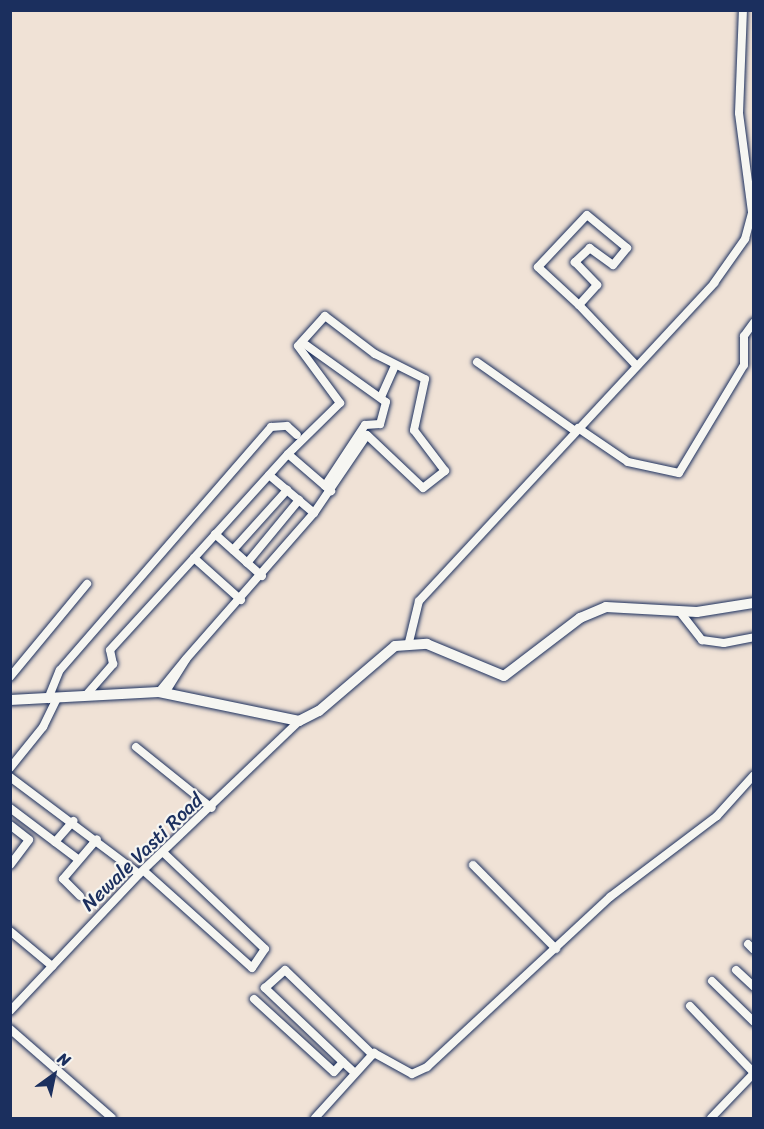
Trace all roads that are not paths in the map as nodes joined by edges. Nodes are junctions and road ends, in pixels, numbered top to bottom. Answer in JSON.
{"nodes":[{"id":1,"x":743,"y":10,"type":"edge"},
{"id":2,"x":753,"y":204,"type":"edge"},
{"id":3,"x":751,"y":233,"type":"edge"},
{"id":4,"x":579,"y":305,"type":"junction"},
{"id":5,"x":753,"y":322,"type":"edge"},
{"id":6,"x":306,"y":345,"type":"dead end"},
{"id":7,"x":477,"y":362,"type":"dead end"},
{"id":8,"x":395,"y":365,"type":"junction"},
{"id":9,"x":636,"y":365,"type":"junction"},
{"id":10,"x":381,"y":397,"type":"junction"},
{"id":11,"x":577,"y":429,"type":"junction"},
{"id":12,"x":297,"y":435,"type":"dead end"},
{"id":13,"x":288,"y":454,"type":"junction"},
{"id":14,"x":270,"y":475,"type":"junction"},
{"id":15,"x":328,"y":488,"type":"junction"},
{"id":16,"x":287,"y":490,"type":"junction"},
{"id":17,"x":299,"y":500,"type":"junction"},
{"id":18,"x":314,"y":513,"type":"junction"},
{"id":19,"x":215,"y":534,"type":"junction"},
{"id":20,"x":232,"y":550,"type":"junction"},
{"id":21,"x":194,"y":558,"type":"junction"},
{"id":22,"x":247,"y":563,"type":"junction"},
{"id":23,"x":262,"y":576,"type":"junction"},
{"id":24,"x":87,"y":584,"type":"dead end"},
{"id":25,"x":240,"y":600,"type":"junction"},
{"id":26,"x":748,"y":604,"type":"edge"},
{"id":27,"x":680,"y":612,"type":"junction"},
{"id":28,"x":753,"y":637,"type":"edge"},
{"id":29,"x":410,"y":642,"type":"junction"},
{"id":30,"x":10,"y":677,"type":"edge"},
{"id":31,"x":162,"y":692,"type":"junction"},
{"id":32,"x":87,"y":694,"type":"junction"},
{"id":33,"x":52,"y":698,"type":"junction"},
{"id":34,"x":10,"y":700,"type":"edge"},
{"id":35,"x":299,"y":721,"type":"junction"},
{"id":36,"x":136,"y":747,"type":"dead end"},
{"id":37,"x":10,"y":768,"type":"edge"},
{"id":38,"x":753,"y":775,"type":"edge"},
{"id":39,"x":11,"y":778,"type":"edge"},
{"id":40,"x":10,"y":808,"type":"edge"},
{"id":41,"x":212,"y":808,"type":"junction"},
{"id":42,"x":73,"y":820,"type":"junction"},
{"id":43,"x":10,"y":825,"type":"edge"},
{"id":44,"x":98,"y":839,"type":"junction"},
{"id":45,"x":55,"y":842,"type":"junction"},
{"id":46,"x":164,"y":853,"type":"junction"},
{"id":47,"x":79,"y":860,"type":"junction"},
{"id":48,"x":10,"y":865,"type":"edge"},
{"id":49,"x":473,"y":865,"type":"dead end"},
{"id":50,"x":142,"y":873,"type":"junction"},
{"id":51,"x":80,"y":896,"type":"dead end"},
{"id":52,"x":10,"y":931,"type":"edge"},
{"id":53,"x":556,"y":949,"type":"junction"},
{"id":54,"x":52,"y":966,"type":"junction"},
{"id":55,"x":736,"y":970,"type":"dead end"},
{"id":56,"x":712,"y":981,"type":"dead end"},
{"id":57,"x":753,"y":987,"type":"edge"},
{"id":58,"x":254,"y":999,"type":"dead end"},
{"id":59,"x":690,"y":1006,"type":"dead end"},
{"id":60,"x":10,"y":1011,"type":"edge"},
{"id":61,"x":753,"y":1022,"type":"edge"},
{"id":62,"x":10,"y":1029,"type":"edge"},
{"id":63,"x":373,"y":1055,"type":"junction"},
{"id":64,"x":343,"y":1062,"type":"junction"},
{"id":65,"x":334,"y":1072,"type":"junction"},
{"id":66,"x":356,"y":1073,"type":"junction"},
{"id":67,"x":753,"y":1073,"type":"edge"},
{"id":68,"x":347,"y":1083,"type":"junction"},
{"id":69,"x":112,"y":1119,"type":"edge"},
{"id":70,"x":315,"y":1119,"type":"edge"},
{"id":71,"x":711,"y":1119,"type":"edge"}],
"edges":[{"from":1,"to":2,"type":"street"},
{"from":2,"to":3,"type":"street"},
{"from":3,"to":9,"type":"street"},
{"from":4,"to":4,"type":"street"},
{"from":4,"to":9,"type":"street"},
{"from":5,"to":11,"type":"street"},
{"from":6,"to":10,"type":"street"},
{"from":7,"to":11,"type":"street"},
{"from":8,"to":10,"type":"street"},
{"from":8,"to":13,"type":"street"},
{"from":8,"to":15,"type":"street"},
{"from":9,"to":11,"type":"street"},
{"from":10,"to":15,"type":"street"},
{"from":11,"to":29,"type":"street"},
{"from":12,"to":33,"type":"street"},
{"from":13,"to":14,"type":"street"},
{"from":13,"to":15,"type":"street"},
{"from":14,"to":16,"type":"street"},
{"from":14,"to":19,"type":"street"},
{"from":15,"to":18,"type":"street"},
{"from":16,"to":17,"type":"street"},
{"from":16,"to":20,"type":"street"},
{"from":17,"to":18,"type":"street"},
{"from":17,"to":22,"type":"street"},
{"from":18,"to":23,"type":"street"},
{"from":19,"to":20,"type":"street"},
{"from":19,"to":21,"type":"street"},
{"from":20,"to":22,"type":"street"},
{"from":21,"to":25,"type":"street"},
{"from":21,"to":32,"type":"street"},
{"from":22,"to":23,"type":"street"},
{"from":23,"to":25,"type":"street"},
{"from":24,"to":30,"type":"street"},
{"from":25,"to":31,"type":"street"},
{"from":26,"to":27,"type":"main road"},
{"from":27,"to":28,"type":"street"},
{"from":27,"to":29,"type":"main road"},
{"from":29,"to":35,"type":"main road"},
{"from":31,"to":32,"type":"main road"},
{"from":31,"to":35,"type":"main road"},
{"from":32,"to":33,"type":"main road"},
{"from":33,"to":34,"type":"main road"},
{"from":33,"to":37,"type":"street"},
{"from":35,"to":41,"type":"street","name":"Newale Vasti Road"},
{"from":36,"to":41,"type":"street"},
{"from":38,"to":53,"type":"street"},
{"from":39,"to":42,"type":"street"},
{"from":40,"to":45,"type":"street"},
{"from":41,"to":46,"type":"street","name":"Newale Vasti Road"},
{"from":42,"to":44,"type":"street"},
{"from":42,"to":45,"type":"street"},
{"from":43,"to":48,"type":"street"},
{"from":44,"to":47,"type":"street"},
{"from":44,"to":50,"type":"street"},
{"from":45,"to":47,"type":"street"},
{"from":46,"to":50,"type":"street","name":"Newale Vasti Road"},
{"from":46,"to":50,"type":"street"},
{"from":47,"to":51,"type":"street"},
{"from":49,"to":53,"type":"street"},
{"from":50,"to":54,"type":"street","name":"Newale Vasti Road"},
{"from":52,"to":54,"type":"street"},
{"from":53,"to":63,"type":"street"},
{"from":54,"to":60,"type":"street","name":"Newale Vasti Road"},
{"from":55,"to":57,"type":"street"},
{"from":56,"to":61,"type":"street"},
{"from":58,"to":65,"type":"street"},
{"from":59,"to":67,"type":"street"},
{"from":62,"to":69,"type":"street"},
{"from":63,"to":64,"type":"street"},
{"from":63,"to":66,"type":"street"},
{"from":64,"to":65,"type":"street"},
{"from":64,"to":66,"type":"street"},
{"from":65,"to":68,"type":"street"},
{"from":66,"to":68,"type":"street"},
{"from":67,"to":71,"type":"street"},
{"from":68,"to":70,"type":"street"}]}
